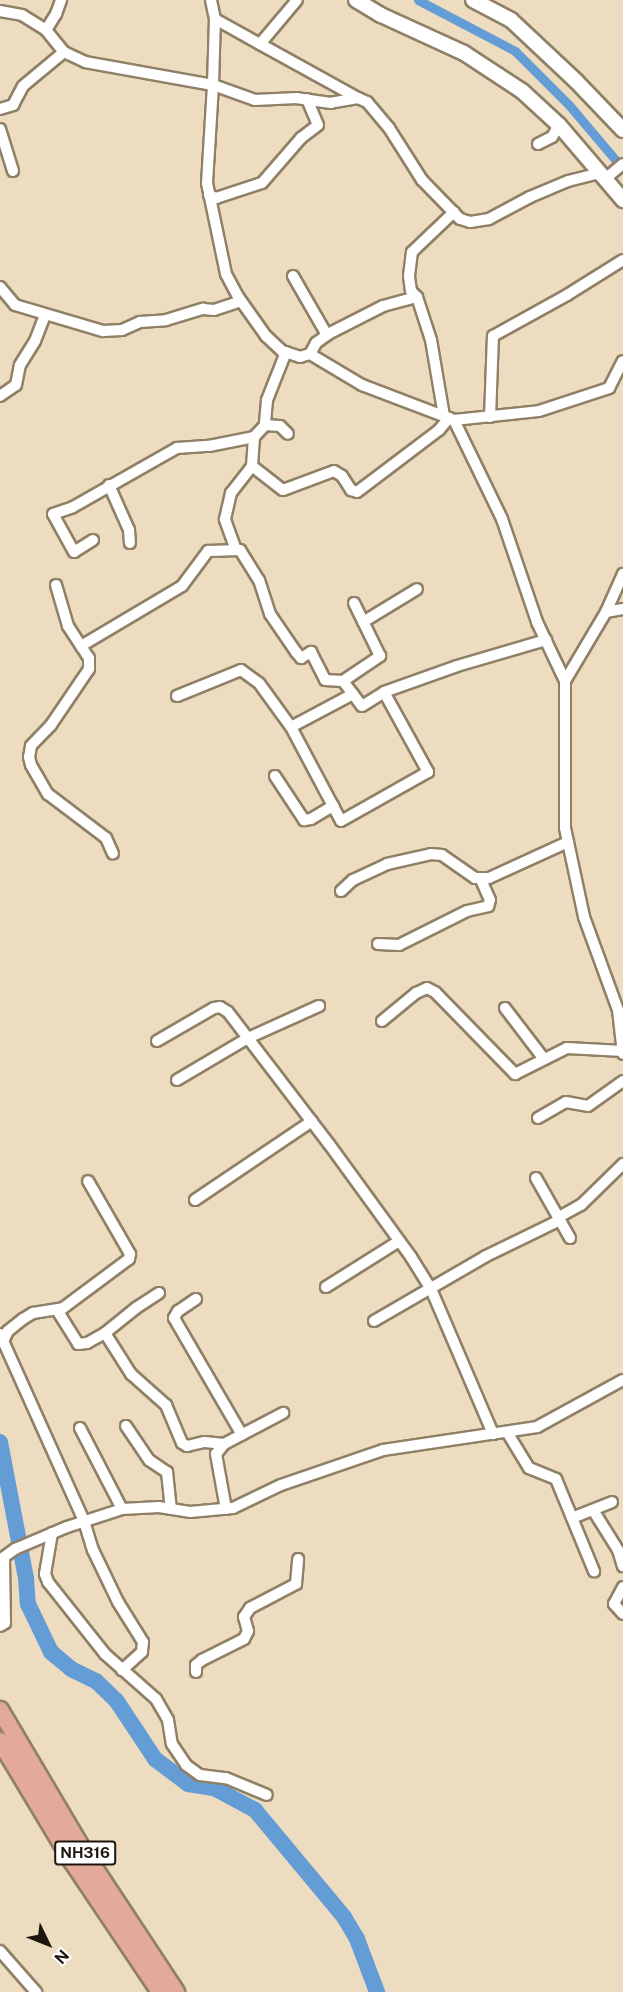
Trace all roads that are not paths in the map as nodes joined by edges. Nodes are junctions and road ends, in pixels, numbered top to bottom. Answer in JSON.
{"nodes":[{"id":1,"x":61,"y":0,"type":"edge"},
{"id":2,"x":211,"y":0,"type":"edge"},
{"id":3,"x":297,"y":0,"type":"edge"},
{"id":4,"x":356,"y":0,"type":"edge"},
{"id":5,"x":473,"y":0,"type":"edge"},
{"id":6,"x":0,"y":11,"type":"edge"},
{"id":7,"x":215,"y":19,"type":"junction"},
{"id":8,"x":46,"y":30,"type":"junction"},
{"id":9,"x":260,"y":44,"type":"junction"},
{"id":10,"x":64,"y":52,"type":"junction"},
{"id":11,"x":213,"y":85,"type":"junction"},
{"id":12,"x":358,"y":98,"type":"junction"},
{"id":13,"x":307,"y":99,"type":"junction"},
{"id":14,"x":0,"y":109,"type":"edge"},
{"id":15,"x":559,"y":125,"type":"junction"},
{"id":16,"x":0,"y":129,"type":"edge"},
{"id":17,"x":623,"y":130,"type":"edge"},
{"id":18,"x":538,"y":144,"type":"dead end"},
{"id":19,"x":3,"y":147,"type":"edge"},
{"id":20,"x":621,"y":166,"type":"edge"},
{"id":21,"x":13,"y":171,"type":"dead end"},
{"id":22,"x":603,"y":176,"type":"junction"},
{"id":23,"x":209,"y":195,"type":"junction"},
{"id":24,"x":623,"y":200,"type":"edge"},
{"id":25,"x":454,"y":212,"type":"junction"},
{"id":26,"x":623,"y":260,"type":"edge"},
{"id":27,"x":293,"y":276,"type":"dead end"},
{"id":28,"x":0,"y":287,"type":"edge"},
{"id":29,"x":417,"y":297,"type":"junction"},
{"id":30,"x":241,"y":301,"type":"junction"},
{"id":31,"x":45,"y":315,"type":"junction"},
{"id":32,"x":327,"y":336,"type":"junction"},
{"id":33,"x":286,"y":352,"type":"junction"},
{"id":34,"x":310,"y":354,"type":"junction"},
{"id":35,"x":623,"y":361,"type":"edge"},
{"id":36,"x":0,"y":396,"type":"edge"},
{"id":37,"x":490,"y":417,"type":"junction"},
{"id":38,"x":449,"y":418,"type":"junction"},
{"id":39,"x":266,"y":425,"type":"junction"},
{"id":40,"x":288,"y":434,"type":"dead end"},
{"id":41,"x":254,"y":438,"type":"junction"},
{"id":42,"x":252,"y":466,"type":"junction"},
{"id":43,"x":109,"y":485,"type":"junction"},
{"id":44,"x":93,"y":540,"type":"dead end"},
{"id":45,"x":130,"y":543,"type":"dead end"},
{"id":46,"x":236,"y":550,"type":"junction"},
{"id":47,"x":623,"y":574,"type":"edge"},
{"id":48,"x":56,"y":585,"type":"dead end"},
{"id":49,"x":417,"y":589,"type":"dead end"},
{"id":50,"x":354,"y":603,"type":"dead end"},
{"id":51,"x":623,"y":609,"type":"edge"},
{"id":52,"x":606,"y":612,"type":"junction"},
{"id":53,"x":363,"y":622,"type":"junction"},
{"id":54,"x":546,"y":640,"type":"junction"},
{"id":55,"x":81,"y":646,"type":"junction"},
{"id":56,"x":343,"y":681,"type":"junction"},
{"id":57,"x":565,"y":681,"type":"junction"},
{"id":58,"x":384,"y":692,"type":"junction"},
{"id":59,"x":353,"y":694,"type":"junction"},
{"id":60,"x":177,"y":696,"type":"dead end"},
{"id":61,"x":291,"y":727,"type":"junction"},
{"id":62,"x":275,"y":776,"type":"dead end"},
{"id":63,"x":333,"y":806,"type":"junction"},
{"id":64,"x":568,"y":842,"type":"junction"},
{"id":65,"x":114,"y":854,"type":"dead end"},
{"id":66,"x":481,"y":880,"type":"junction"},
{"id":67,"x":341,"y":891,"type":"dead end"},
{"id":68,"x":378,"y":944,"type":"dead end"},
{"id":69,"x":320,"y":1006,"type":"dead end"},
{"id":70,"x":505,"y":1008,"type":"dead end"},
{"id":71,"x":382,"y":1021,"type":"dead end"},
{"id":72,"x":248,"y":1038,"type":"junction"},
{"id":73,"x":156,"y":1041,"type":"dead end"},
{"id":74,"x":623,"y":1052,"type":"edge"},
{"id":75,"x":544,"y":1059,"type":"junction"},
{"id":76,"x":177,"y":1080,"type":"dead end"},
{"id":77,"x":623,"y":1082,"type":"edge"},
{"id":78,"x":538,"y":1118,"type":"dead end"},
{"id":79,"x":312,"y":1121,"type":"junction"},
{"id":80,"x":623,"y":1164,"type":"edge"},
{"id":81,"x":536,"y":1178,"type":"dead end"},
{"id":82,"x":88,"y":1181,"type":"dead end"},
{"id":83,"x":195,"y":1200,"type":"dead end"},
{"id":84,"x":559,"y":1219,"type":"junction"},
{"id":85,"x":570,"y":1238,"type":"dead end"},
{"id":86,"x":399,"y":1240,"type":"junction"},
{"id":87,"x":326,"y":1287,"type":"dead end"},
{"id":88,"x":431,"y":1289,"type":"junction"},
{"id":89,"x":159,"y":1293,"type":"dead end"},
{"id":90,"x":196,"y":1299,"type":"dead end"},
{"id":91,"x":57,"y":1310,"type":"junction"},
{"id":92,"x":374,"y":1321,"type":"dead end"},
{"id":93,"x":105,"y":1333,"type":"junction"},
{"id":94,"x":2,"y":1338,"type":"edge"},
{"id":95,"x":623,"y":1380,"type":"edge"},
{"id":96,"x":283,"y":1413,"type":"dead end"},
{"id":97,"x":126,"y":1426,"type":"dead end"},
{"id":98,"x":80,"y":1428,"type":"dead end"},
{"id":99,"x":507,"y":1432,"type":"junction"},
{"id":100,"x":493,"y":1434,"type":"junction"},
{"id":101,"x":242,"y":1435,"type":"junction"},
{"id":102,"x":224,"y":1444,"type":"junction"},
{"id":103,"x":612,"y":1502,"type":"dead end"},
{"id":104,"x":122,"y":1509,"type":"junction"},
{"id":105,"x":171,"y":1509,"type":"junction"},
{"id":106,"x":226,"y":1509,"type":"junction"},
{"id":107,"x":593,"y":1510,"type":"junction"},
{"id":108,"x":572,"y":1518,"type":"junction"},
{"id":109,"x":84,"y":1521,"type":"junction"},
{"id":110,"x":48,"y":1535,"type":"junction"},
{"id":111,"x":298,"y":1559,"type":"dead end"},
{"id":112,"x":623,"y":1566,"type":"edge"},
{"id":113,"x":594,"y":1571,"type":"dead end"},
{"id":114,"x":623,"y":1587,"type":"edge"},
{"id":115,"x":623,"y":1614,"type":"edge"},
{"id":116,"x":0,"y":1626,"type":"edge"},
{"id":117,"x":122,"y":1670,"type":"junction"},
{"id":118,"x":196,"y":1672,"type":"dead end"},
{"id":119,"x":0,"y":1710,"type":"edge"},
{"id":120,"x":0,"y":1741,"type":"edge"},
{"id":121,"x":267,"y":1796,"type":"dead end"},
{"id":122,"x":0,"y":1951,"type":"edge"},
{"id":123,"x":36,"y":1992,"type":"edge"},
{"id":124,"x":160,"y":1992,"type":"edge"},
{"id":125,"x":176,"y":1992,"type":"edge"}],
"edges":[{"from":1,"to":8,"type":"street"},
{"from":2,"to":7,"type":"street"},
{"from":3,"to":9,"type":"street"},
{"from":4,"to":15,"type":"street"},
{"from":5,"to":17,"type":"street"},
{"from":6,"to":8,"type":"street"},
{"from":7,"to":9,"type":"street"},
{"from":7,"to":11,"type":"street"},
{"from":8,"to":10,"type":"street"},
{"from":9,"to":12,"type":"street"},
{"from":10,"to":11,"type":"street"},
{"from":10,"to":14,"type":"street"},
{"from":11,"to":13,"type":"street"},
{"from":11,"to":23,"type":"street"},
{"from":12,"to":13,"type":"street"},
{"from":12,"to":25,"type":"street"},
{"from":13,"to":23,"type":"street"},
{"from":15,"to":18,"type":"street"},
{"from":15,"to":22,"type":"street"},
{"from":16,"to":19,"type":"street"},
{"from":19,"to":21,"type":"street"},
{"from":20,"to":22,"type":"street"},
{"from":22,"to":24,"type":"street"},
{"from":22,"to":25,"type":"street"},
{"from":23,"to":30,"type":"street"},
{"from":25,"to":29,"type":"street"},
{"from":26,"to":37,"type":"street"},
{"from":27,"to":32,"type":"street"},
{"from":28,"to":31,"type":"street"},
{"from":29,"to":32,"type":"street"},
{"from":29,"to":38,"type":"street"},
{"from":30,"to":31,"type":"street"},
{"from":30,"to":33,"type":"street"},
{"from":31,"to":36,"type":"street"},
{"from":32,"to":34,"type":"street"},
{"from":33,"to":34,"type":"street"},
{"from":33,"to":39,"type":"street"},
{"from":34,"to":38,"type":"street"},
{"from":35,"to":37,"type":"street"},
{"from":37,"to":38,"type":"street"},
{"from":38,"to":42,"type":"street"},
{"from":38,"to":54,"type":"street"},
{"from":39,"to":40,"type":"street"},
{"from":39,"to":41,"type":"street"},
{"from":41,"to":42,"type":"street"},
{"from":41,"to":43,"type":"street"},
{"from":42,"to":46,"type":"street"},
{"from":43,"to":44,"type":"street"},
{"from":43,"to":45,"type":"street"},
{"from":46,"to":55,"type":"street"},
{"from":46,"to":56,"type":"street"},
{"from":47,"to":52,"type":"street"},
{"from":48,"to":55,"type":"street"},
{"from":49,"to":53,"type":"street"},
{"from":50,"to":53,"type":"street"},
{"from":51,"to":52,"type":"street"},
{"from":52,"to":57,"type":"street"},
{"from":53,"to":56,"type":"street"},
{"from":54,"to":57,"type":"street"},
{"from":54,"to":58,"type":"street"},
{"from":55,"to":65,"type":"street"},
{"from":56,"to":59,"type":"street"},
{"from":57,"to":64,"type":"street"},
{"from":58,"to":59,"type":"street"},
{"from":58,"to":63,"type":"street"},
{"from":59,"to":61,"type":"street"},
{"from":60,"to":61,"type":"street"},
{"from":61,"to":63,"type":"street"},
{"from":62,"to":63,"type":"street"},
{"from":64,"to":66,"type":"street"},
{"from":64,"to":74,"type":"street"},
{"from":66,"to":67,"type":"street"},
{"from":66,"to":68,"type":"street"},
{"from":69,"to":72,"type":"street"},
{"from":70,"to":75,"type":"street"},
{"from":71,"to":75,"type":"street"},
{"from":72,"to":73,"type":"street"},
{"from":72,"to":76,"type":"street"},
{"from":72,"to":79,"type":"street"},
{"from":74,"to":75,"type":"street"},
{"from":77,"to":78,"type":"street"},
{"from":79,"to":83,"type":"street"},
{"from":79,"to":86,"type":"street"},
{"from":80,"to":84,"type":"street"},
{"from":81,"to":84,"type":"street"},
{"from":82,"to":91,"type":"street"},
{"from":84,"to":85,"type":"street"},
{"from":84,"to":88,"type":"street"},
{"from":86,"to":87,"type":"street"},
{"from":86,"to":88,"type":"street"},
{"from":88,"to":92,"type":"street"},
{"from":88,"to":100,"type":"street"},
{"from":89,"to":93,"type":"street"},
{"from":90,"to":101,"type":"street"},
{"from":91,"to":93,"type":"street"},
{"from":91,"to":94,"type":"street"},
{"from":93,"to":102,"type":"street"},
{"from":94,"to":109,"type":"street"},
{"from":95,"to":99,"type":"street"},
{"from":96,"to":101,"type":"street"},
{"from":97,"to":105,"type":"street"},
{"from":98,"to":104,"type":"street"},
{"from":99,"to":100,"type":"street"},
{"from":99,"to":108,"type":"street"},
{"from":100,"to":106,"type":"street"},
{"from":101,"to":102,"type":"street"},
{"from":102,"to":106,"type":"street"},
{"from":103,"to":107,"type":"street"},
{"from":104,"to":105,"type":"street"},
{"from":104,"to":109,"type":"street"},
{"from":105,"to":106,"type":"street"},
{"from":107,"to":108,"type":"street"},
{"from":107,"to":112,"type":"street"},
{"from":108,"to":113,"type":"street"},
{"from":109,"to":110,"type":"street"},
{"from":109,"to":117,"type":"street"},
{"from":110,"to":116,"type":"street"},
{"from":110,"to":117,"type":"street"},
{"from":111,"to":118,"type":"street"},
{"from":114,"to":115,"type":"street"},
{"from":117,"to":121,"type":"street"},
{"from":119,"to":125,"type":"highway","number":"NH316"},
{"from":120,"to":124,"type":"highway","number":"NH316"},
{"from":122,"to":123,"type":"street"}]}
